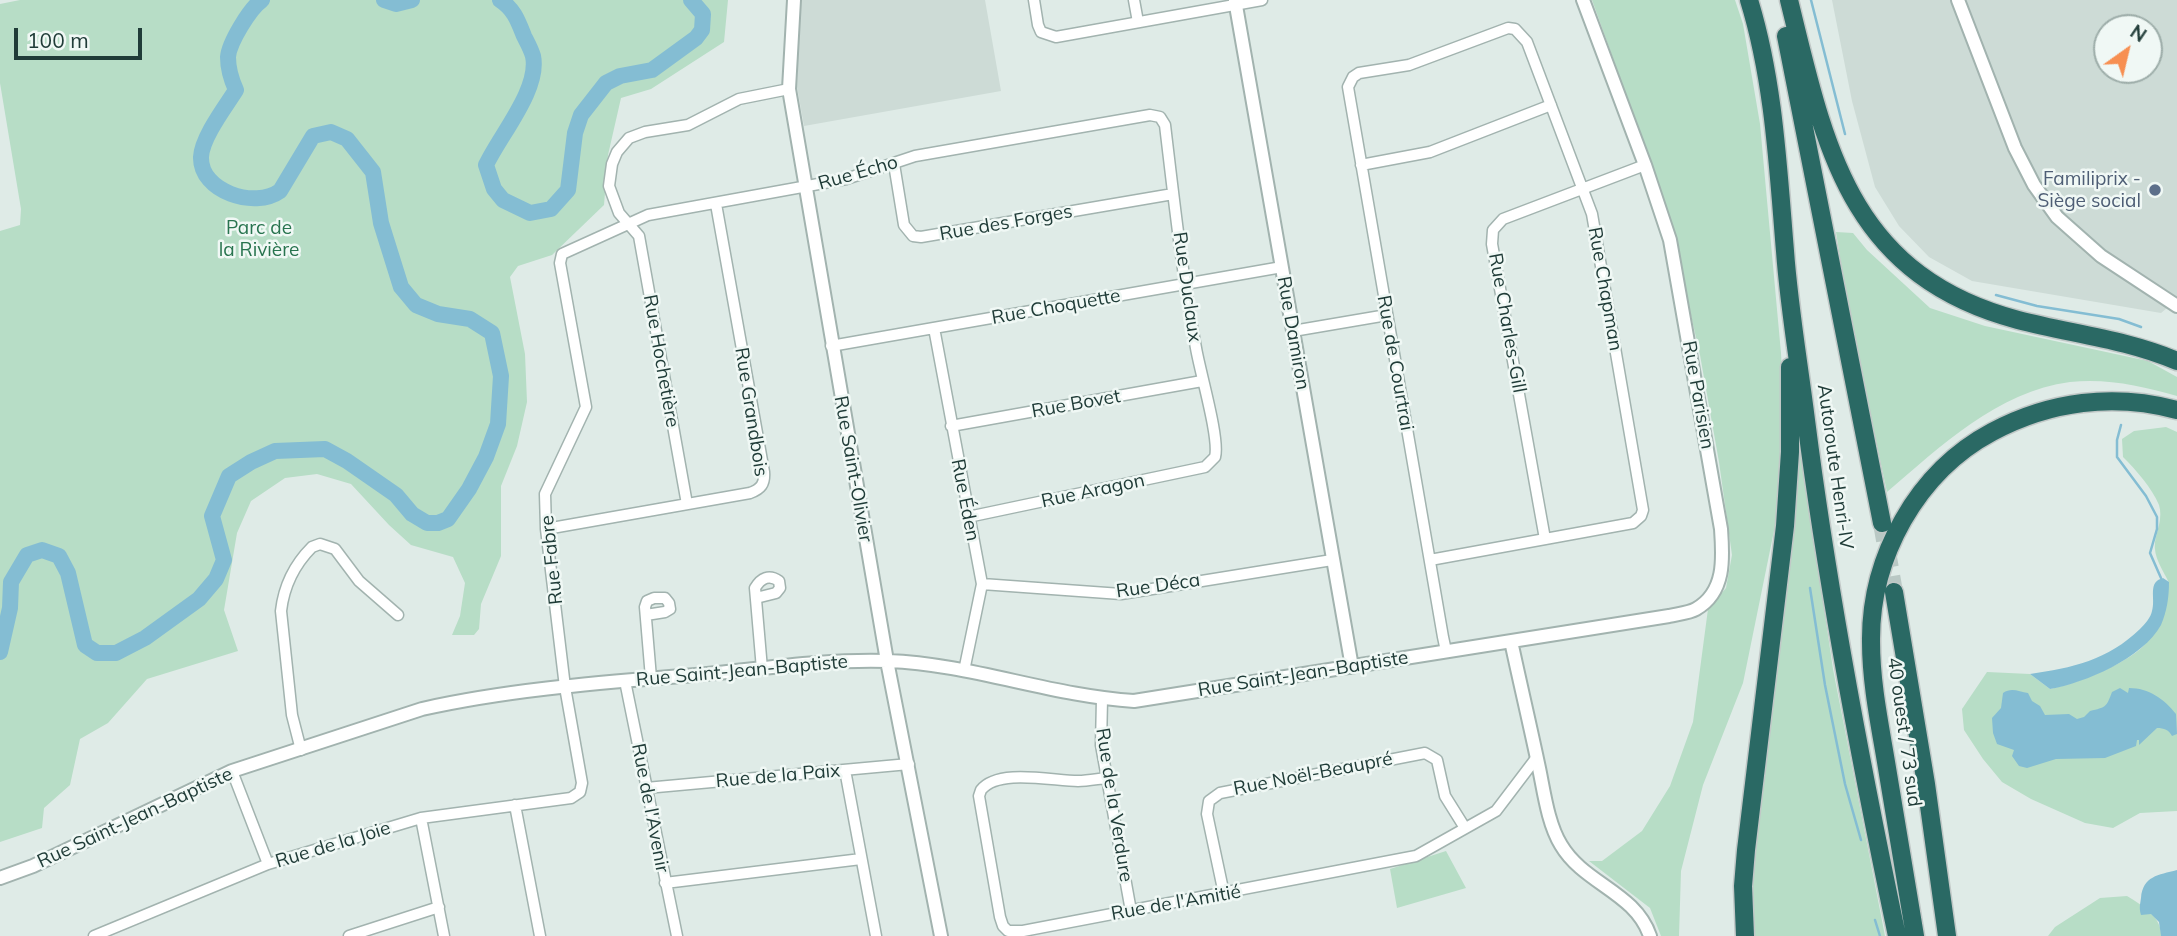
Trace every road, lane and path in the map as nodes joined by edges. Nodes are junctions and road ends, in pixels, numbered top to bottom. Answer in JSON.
{"nodes":[{"id":1,"x":794,"y":0,"type":"edge"},
{"id":2,"x":1034,"y":0,"type":"edge"},
{"id":3,"x":1134,"y":0,"type":"edge"},
{"id":4,"x":1262,"y":0,"type":"edge"},
{"id":5,"x":1583,"y":0,"type":"edge"},
{"id":6,"x":1749,"y":0,"type":"edge"},
{"id":7,"x":1778,"y":0,"type":"edge"},
{"id":8,"x":1789,"y":0,"type":"edge"},
{"id":9,"x":1958,"y":0,"type":"edge"},
{"id":10,"x":1235,"y":2,"type":"edge"},
{"id":11,"x":1138,"y":22,"type":"junction"},
{"id":12,"x":1353,"y":77,"type":"joint"},
{"id":13,"x":789,"y":89,"type":"junction"},
{"id":14,"x":1550,"y":105,"type":"junction"},
{"id":15,"x":1160,"y":117,"type":"joint"},
{"id":16,"x":894,"y":164,"type":"junction"},
{"id":17,"x":1361,"y":164,"type":"junction"},
{"id":18,"x":1645,"y":165,"type":"junction"},
{"id":19,"x":806,"y":187,"type":"junction"},
{"id":20,"x":1582,"y":190,"type":"junction"},
{"id":21,"x":1173,"y":194,"type":"junction"},
{"id":22,"x":716,"y":204,"type":"junction"},
{"id":23,"x":626,"y":224,"type":"junction"},
{"id":24,"x":562,"y":254,"type":"joint"},
{"id":25,"x":1785,"y":255,"type":"junction"},
{"id":26,"x":1282,"y":267,"type":"junction"},
{"id":27,"x":1184,"y":285,"type":"junction"},
{"id":28,"x":2176,"y":302,"type":"edge"},
{"id":29,"x":1387,"y":315,"type":"junction"},
{"id":30,"x":934,"y":328,"type":"junction"},
{"id":31,"x":1293,"y":331,"type":"junction"},
{"id":32,"x":831,"y":346,"type":"junction"},
{"id":33,"x":2177,"y":361,"type":"edge"},
{"id":34,"x":1202,"y":381,"type":"junction"},
{"id":35,"x":2177,"y":410,"type":"edge"},
{"id":36,"x":951,"y":426,"type":"junction"},
{"id":37,"x":1215,"y":457,"type":"joint"},
{"id":38,"x":687,"y":504,"type":"junction"},
{"id":39,"x":968,"y":517,"type":"junction"},
{"id":40,"x":1882,"y":523,"type":"tunnel mouth"},
{"id":41,"x":547,"y":529,"type":"junction"},
{"id":42,"x":1545,"y":539,"type":"junction"},
{"id":43,"x":1332,"y":560,"type":"junction"},
{"id":44,"x":1430,"y":560,"type":"junction"},
{"id":45,"x":982,"y":583,"type":"junction"},
{"id":46,"x":1894,"y":592,"type":"tunnel mouth"},
{"id":47,"x":756,"y":598,"type":"dead end"},
{"id":48,"x":398,"y":615,"type":"dead end"},
{"id":49,"x":646,"y":615,"type":"dead end"},
{"id":50,"x":1511,"y":641,"type":"junction"},
{"id":51,"x":1446,"y":651,"type":"junction"},
{"id":52,"x":887,"y":661,"type":"junction"},
{"id":53,"x":1353,"y":667,"type":"junction"},
{"id":54,"x":762,"y":669,"type":"junction"},
{"id":55,"x":964,"y":671,"type":"junction"},
{"id":56,"x":651,"y":678,"type":"junction"},
{"id":57,"x":625,"y":681,"type":"junction"},
{"id":58,"x":565,"y":687,"type":"junction"},
{"id":59,"x":1102,"y":699,"type":"junction"},
{"id":60,"x":301,"y":750,"type":"junction"},
{"id":61,"x":1536,"y":757,"type":"junction"},
{"id":62,"x":909,"y":764,"type":"junction"},
{"id":63,"x":845,"y":770,"type":"junction"},
{"id":64,"x":232,"y":771,"type":"junction"},
{"id":65,"x":1106,"y":778,"type":"junction"},
{"id":66,"x":646,"y":788,"type":"junction"},
{"id":67,"x":580,"y":792,"type":"joint"},
{"id":68,"x":515,"y":805,"type":"junction"},
{"id":69,"x":421,"y":818,"type":"junction"},
{"id":70,"x":1465,"y":828,"type":"junction"},
{"id":71,"x":861,"y":859,"type":"junction"},
{"id":72,"x":268,"y":864,"type":"junction"},
{"id":73,"x":0,"y":878,"type":"edge"},
{"id":74,"x":665,"y":883,"type":"junction"},
{"id":75,"x":1224,"y":894,"type":"junction"},
{"id":76,"x":439,"y":906,"type":"junction"},
{"id":77,"x":1132,"y":911,"type":"junction"},
{"id":78,"x":94,"y":936,"type":"edge"},
{"id":79,"x":349,"y":936,"type":"edge"},
{"id":80,"x":444,"y":936,"type":"edge"},
{"id":81,"x":540,"y":936,"type":"edge"},
{"id":82,"x":677,"y":936,"type":"edge"},
{"id":83,"x":876,"y":936,"type":"edge"},
{"id":84,"x":941,"y":936,"type":"edge"},
{"id":85,"x":1650,"y":936,"type":"edge"},
{"id":86,"x":1745,"y":936,"type":"edge"},
{"id":87,"x":1898,"y":936,"type":"edge"},
{"id":88,"x":1915,"y":936,"type":"edge"},
{"id":89,"x":1947,"y":936,"type":"edge"}],
"edges":[{"from":1,"to":13,"type":"street","name":"Rue Saint-Olivier"},
{"from":2,"to":11,"type":"street"},
{"from":3,"to":11,"type":"street"},
{"from":4,"to":10,"type":"street"},
{"from":5,"to":18,"type":"street","name":"Rue Parisien"},
{"from":6,"to":25,"type":"highway","name":"Autoroute Henri-IV"},
{"from":7,"to":40,"type":"highway","name":"Autoroute Henri-IV"},
{"from":8,"to":33,"type":"highway"},
{"from":9,"to":28,"type":"street"},
{"from":10,"to":11,"type":"street"},
{"from":10,"to":26,"type":"street","name":"Rue Damiron"},
{"from":12,"to":14,"type":"street","name":"Rue Chapman"},
{"from":12,"to":17,"type":"street","name":"Rue de Courtrai"},
{"from":13,"to":19,"type":"street","name":"Rue Saint-Olivier"},
{"from":13,"to":23,"type":"street","name":"Rue Hochetière"},
{"from":14,"to":17,"type":"street"},
{"from":14,"to":20,"type":"street","name":"Rue Chapman"},
{"from":15,"to":16,"type":"street","name":"Rue Écho"},
{"from":15,"to":21,"type":"street","name":"Rue Duclaux"},
{"from":16,"to":19,"type":"street","name":"Rue Écho"},
{"from":16,"to":21,"type":"street","name":"Rue des Forges"},
{"from":17,"to":29,"type":"street","name":"Rue de Courtrai"},
{"from":18,"to":20,"type":"street","name":"Rue Charles-Gill"},
{"from":18,"to":50,"type":"street","name":"Rue Parisien"},
{"from":19,"to":22,"type":"street","name":"Rue Écho"},
{"from":19,"to":32,"type":"street","name":"Rue Saint-Olivier"},
{"from":20,"to":42,"type":"street","name":"Rue Charles-Gill"},
{"from":20,"to":42,"type":"street","name":"Rue Chapman"},
{"from":21,"to":27,"type":"street","name":"Rue Duclaux"},
{"from":22,"to":23,"type":"street","name":"Rue Écho"},
{"from":22,"to":38,"type":"street","name":"Rue Grandbois"},
{"from":23,"to":24,"type":"street","name":"Rue Écho"},
{"from":23,"to":38,"type":"street","name":"Rue Hochetière"},
{"from":24,"to":41,"type":"street","name":"Rue Fabre"},
{"from":25,"to":86,"type":"highway"},
{"from":25,"to":87,"type":"highway","name":"Autoroute Henri-IV"},
{"from":26,"to":27,"type":"street","name":"Rue Choquette"},
{"from":26,"to":31,"type":"street","name":"Rue Damiron"},
{"from":27,"to":30,"type":"street","name":"Rue Choquette"},
{"from":27,"to":34,"type":"street","name":"Rue Duclaux"},
{"from":29,"to":31,"type":"street"},
{"from":29,"to":44,"type":"street","name":"Rue de Courtrai"},
{"from":30,"to":32,"type":"street","name":"Rue Choquette"},
{"from":30,"to":36,"type":"street","name":"Rue Éden"},
{"from":31,"to":43,"type":"street","name":"Rue Damiron"},
{"from":32,"to":52,"type":"street","name":"Rue Saint-Olivier"},
{"from":34,"to":36,"type":"street","name":"Rue Bovet"},
{"from":34,"to":37,"type":"street","name":"Rue Duclaux"},
{"from":35,"to":88,"type":"highway","name":"40 ouest / 73 sud"},
{"from":36,"to":39,"type":"street","name":"Rue Éden"},
{"from":37,"to":39,"type":"street","name":"Rue Aragon"},
{"from":38,"to":41,"type":"street","name":"Rue Grandbois"},
{"from":39,"to":45,"type":"street","name":"Rue Éden"},
{"from":41,"to":58,"type":"street","name":"Rue Fabre"},
{"from":42,"to":44,"type":"street","name":"Rue Chapman"},
{"from":43,"to":45,"type":"street","name":"Rue Déca"},
{"from":43,"to":53,"type":"street","name":"Rue Damiron"},
{"from":44,"to":51,"type":"street","name":"Rue de Courtrai"},
{"from":45,"to":55,"type":"street","name":"Rue Éden"},
{"from":46,"to":89,"type":"highway"},
{"from":47,"to":54,"type":"street"},
{"from":48,"to":60,"type":"street"},
{"from":49,"to":56,"type":"street"},
{"from":50,"to":51,"type":"street","name":"Rue Saint-Jean-Baptiste"},
{"from":50,"to":61,"type":"street"},
{"from":51,"to":53,"type":"street","name":"Rue Saint-Jean-Baptiste"},
{"from":52,"to":54,"type":"street","name":"Rue Saint-Jean-Baptiste"},
{"from":52,"to":55,"type":"street","name":"Rue Saint-Jean-Baptiste"},
{"from":52,"to":62,"type":"street","name":"Rue Saint-Olivier"},
{"from":53,"to":59,"type":"street","name":"Rue Saint-Jean-Baptiste"},
{"from":54,"to":56,"type":"street","name":"Rue Saint-Jean-Baptiste"},
{"from":55,"to":59,"type":"street","name":"Rue Saint-Jean-Baptiste"},
{"from":56,"to":57,"type":"street","name":"Rue Saint-Jean-Baptiste"},
{"from":57,"to":58,"type":"street","name":"Rue Saint-Jean-Baptiste"},
{"from":57,"to":66,"type":"street","name":"Rue de l'Avenir"},
{"from":58,"to":60,"type":"street","name":"Rue Saint-Jean-Baptiste"},
{"from":58,"to":67,"type":"street","name":"Rue Fabre"},
{"from":59,"to":65,"type":"street","name":"Rue de la Verdure"},
{"from":60,"to":64,"type":"street","name":"Rue Saint-Jean-Baptiste"},
{"from":61,"to":70,"type":"street","name":"Rue de l'Amitié"},
{"from":61,"to":85,"type":"street"},
{"from":62,"to":63,"type":"street","name":"Rue de la Paix"},
{"from":62,"to":84,"type":"street","name":"Rue Saint-Olivier"},
{"from":63,"to":66,"type":"street","name":"Rue de la Paix"},
{"from":63,"to":71,"type":"street"},
{"from":64,"to":72,"type":"street"},
{"from":64,"to":73,"type":"street","name":"Rue Saint-Jean-Baptiste"},
{"from":65,"to":77,"type":"street","name":"Rue de la Verdure"},
{"from":65,"to":77,"type":"street","name":"Rue de l'Amitié"},
{"from":66,"to":74,"type":"street","name":"Rue de l'Avenir"},
{"from":67,"to":68,"type":"street","name":"Rue de la Joie"},
{"from":68,"to":69,"type":"street","name":"Rue de la Joie"},
{"from":68,"to":81,"type":"street"},
{"from":69,"to":72,"type":"street","name":"Rue de la Joie"},
{"from":69,"to":76,"type":"street"},
{"from":70,"to":75,"type":"street","name":"Rue de l'Amitié"},
{"from":70,"to":75,"type":"street","name":"Rue Noël-Beaupré"},
{"from":71,"to":74,"type":"street"},
{"from":71,"to":83,"type":"street"},
{"from":72,"to":78,"type":"street","name":"Rue de la Joie"},
{"from":74,"to":82,"type":"street","name":"Rue de l'Avenir"},
{"from":75,"to":77,"type":"street","name":"Rue de l'Amitié"},
{"from":76,"to":79,"type":"street"},
{"from":76,"to":80,"type":"street"}]}
